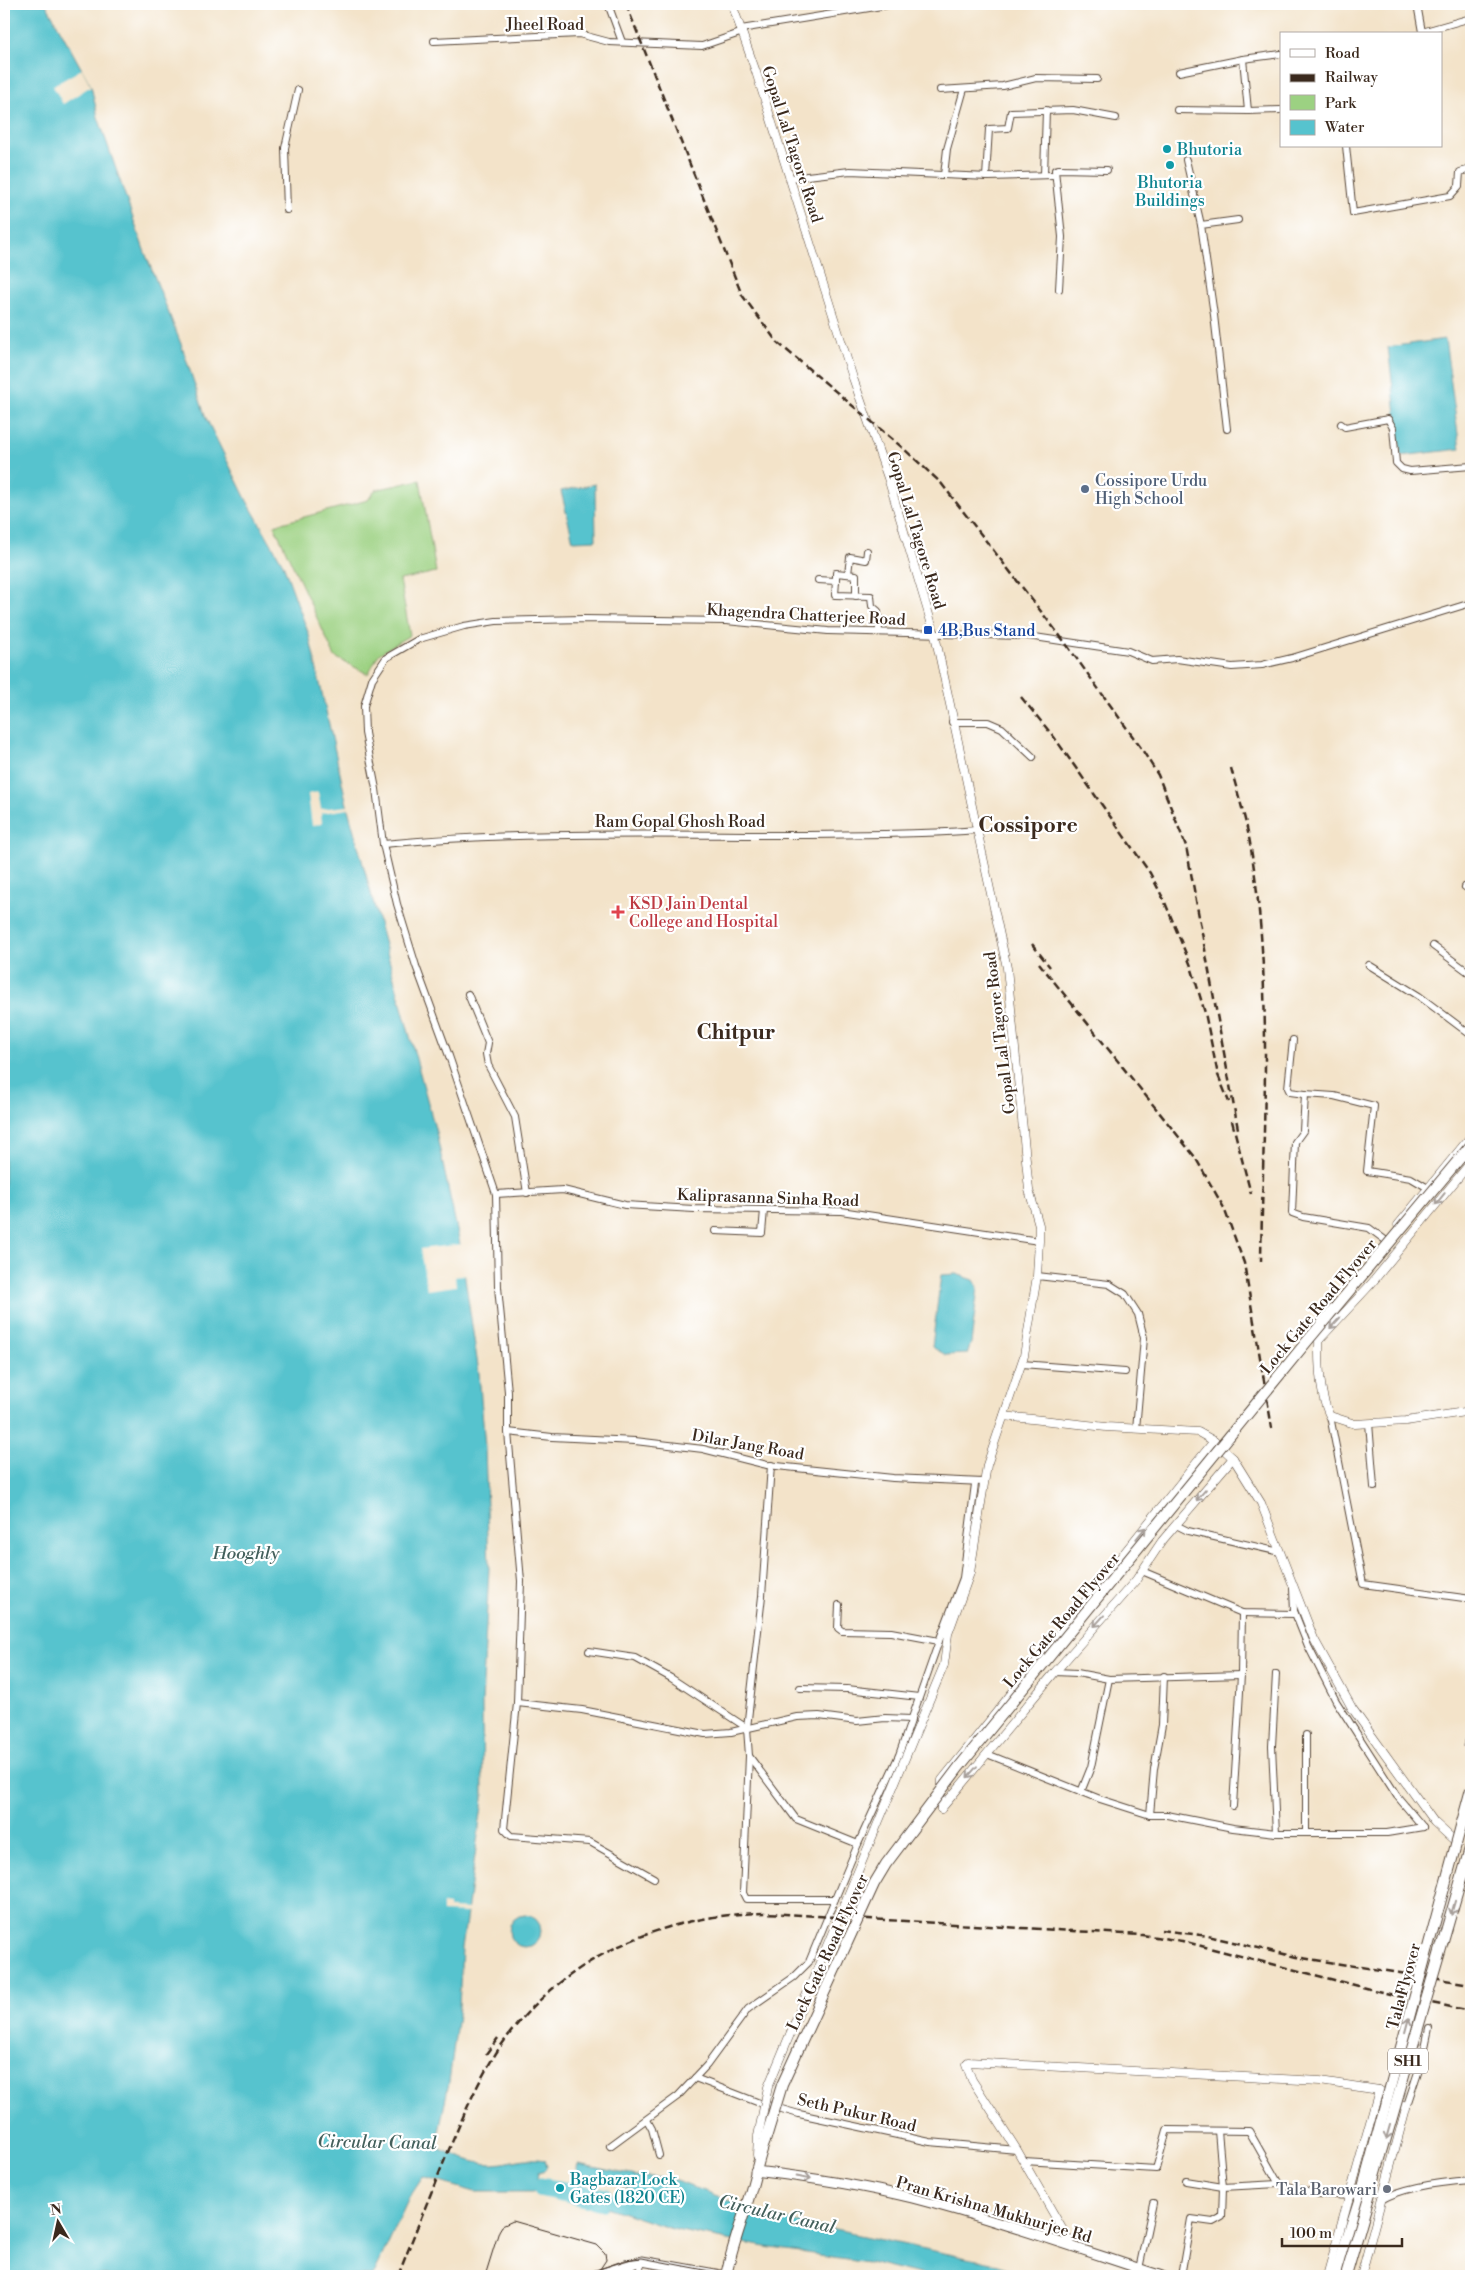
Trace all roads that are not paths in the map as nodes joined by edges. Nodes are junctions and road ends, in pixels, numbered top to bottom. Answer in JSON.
{"nodes":[{"id":1,"x":608,"y":4,"type":"edge"},
{"id":2,"x":732,"y":4,"type":"edge"},
{"id":3,"x":894,"y":4,"type":"edge"},
{"id":4,"x":1417,"y":4,"type":"edge"},
{"id":5,"x":1471,"y":18,"type":"edge"},
{"id":6,"x":742,"y":30,"type":"junction"},
{"id":7,"x":1421,"y":32,"type":"edge"},
{"id":8,"x":1424,"y":32,"type":"edge"},
{"id":9,"x":434,"y":41,"type":"dead end"},
{"id":10,"x":622,"y":42,"type":"junction"},
{"id":11,"x":1280,"y":54,"type":"edge"},
{"id":12,"x":1243,"y":59,"type":"junction"},
{"id":13,"x":1179,"y":72,"type":"dead end"},
{"id":14,"x":1097,"y":79,"type":"dead end"},
{"id":15,"x":964,"y":89,"type":"junction"},
{"id":16,"x":298,"y":90,"type":"dead end"},
{"id":17,"x":940,"y":90,"type":"dead end"},
{"id":18,"x":1046,"y":110,"type":"junction"},
{"id":19,"x":1177,"y":110,"type":"dead end"},
{"id":20,"x":1280,"y":110,"type":"edge"},
{"id":21,"x":1248,"y":111,"type":"junction"},
{"id":22,"x":1116,"y":118,"type":"dead end"},
{"id":23,"x":1346,"y":148,"type":"edge"},
{"id":24,"x":1186,"y":160,"type":"dead end"},
{"id":25,"x":1471,"y":169,"type":"edge"},
{"id":26,"x":1107,"y":170,"type":"dead end"},
{"id":27,"x":1054,"y":174,"type":"junction"},
{"id":28,"x":944,"y":175,"type":"junction"},
{"id":29,"x":1044,"y":175,"type":"junction"},
{"id":30,"x":986,"y":177,"type":"junction"},
{"id":31,"x":790,"y":178,"type":"junction"},
{"id":32,"x":287,"y":210,"type":"dead end"},
{"id":33,"x":1238,"y":220,"type":"dead end"},
{"id":34,"x":1201,"y":225,"type":"junction"},
{"id":35,"x":1059,"y":289,"type":"dead end"},
{"id":36,"x":1341,"y":424,"type":"dead end"},
{"id":37,"x":1227,"y":429,"type":"dead end"},
{"id":38,"x":1471,"y":466,"type":"edge"},
{"id":39,"x":867,"y":551,"type":"dead end"},
{"id":40,"x":848,"y":574,"type":"junction"},
{"id":41,"x":818,"y":580,"type":"dead end"},
{"id":42,"x":836,"y":582,"type":"junction"},
{"id":43,"x":856,"y":596,"type":"junction"},
{"id":44,"x":1471,"y":603,"type":"edge"},
{"id":45,"x":879,"y":632,"type":"junction"},
{"id":46,"x":935,"y":634,"type":"junction"},
{"id":47,"x":952,"y":722,"type":"junction"},
{"id":48,"x":1033,"y":757,"type":"dead end"},
{"id":49,"x":976,"y":830,"type":"junction"},
{"id":50,"x":383,"y":844,"type":"junction"},
{"id":51,"x":1433,"y":946,"type":"dead end"},
{"id":52,"x":1369,"y":965,"type":"dead end"},
{"id":53,"x":1471,"y":974,"type":"edge"},
{"id":54,"x":468,"y":994,"type":"dead end"},
{"id":55,"x":1471,"y":1035,"type":"edge"},
{"id":56,"x":1293,"y":1040,"type":"dead end"},
{"id":57,"x":1305,"y":1094,"type":"junction"},
{"id":58,"x":1471,"y":1136,"type":"edge"},
{"id":59,"x":1471,"y":1145,"type":"edge"},
{"id":60,"x":1471,"y":1162,"type":"edge"},
{"id":61,"x":1428,"y":1188,"type":"junction"},
{"id":62,"x":527,"y":1192,"type":"junction"},
{"id":63,"x":496,"y":1194,"type":"junction"},
{"id":64,"x":764,"y":1210,"type":"junction"},
{"id":65,"x":715,"y":1231,"type":"dead end"},
{"id":66,"x":1385,"y":1240,"type":"junction"},
{"id":67,"x":1039,"y":1241,"type":"junction"},
{"id":68,"x":1037,"y":1276,"type":"junction"},
{"id":69,"x":1319,"y":1340,"type":"junction"},
{"id":70,"x":1022,"y":1364,"type":"junction"},
{"id":71,"x":1125,"y":1372,"type":"dead end"},
{"id":72,"x":1471,"y":1411,"type":"edge"},
{"id":73,"x":1004,"y":1416,"type":"junction"},
{"id":74,"x":1330,"y":1416,"type":"junction"},
{"id":75,"x":1369,"y":1424,"type":"junction"},
{"id":76,"x":1136,"y":1429,"type":"junction"},
{"id":77,"x":508,"y":1432,"type":"junction"},
{"id":78,"x":1214,"y":1441,"type":"junction"},
{"id":79,"x":1233,"y":1458,"type":"junction"},
{"id":80,"x":771,"y":1465,"type":"junction"},
{"id":81,"x":979,"y":1483,"type":"junction"},
{"id":82,"x":1374,"y":1487,"type":"dead end"},
{"id":83,"x":1176,"y":1525,"type":"junction"},
{"id":84,"x":1280,"y":1552,"type":"junction"},
{"id":85,"x":1142,"y":1571,"type":"junction"},
{"id":86,"x":1293,"y":1586,"type":"junction"},
{"id":87,"x":1471,"y":1599,"type":"edge"},
{"id":88,"x":839,"y":1605,"type":"dead end"},
{"id":89,"x":1242,"y":1613,"type":"junction"},
{"id":90,"x":1295,"y":1614,"type":"junction"},
{"id":91,"x":938,"y":1641,"type":"junction"},
{"id":92,"x":589,"y":1651,"type":"dead end"},
{"id":93,"x":1055,"y":1672,"type":"junction"},
{"id":94,"x":1241,"y":1674,"type":"junction"},
{"id":95,"x":1276,"y":1674,"type":"dead end"},
{"id":96,"x":1164,"y":1676,"type":"junction"},
{"id":97,"x":1109,"y":1679,"type":"junction"},
{"id":98,"x":800,"y":1688,"type":"dead end"},
{"id":99,"x":919,"y":1697,"type":"junction"},
{"id":100,"x":517,"y":1702,"type":"junction"},
{"id":101,"x":912,"y":1719,"type":"junction"},
{"id":102,"x":747,"y":1728,"type":"junction"},
{"id":103,"x":1471,"y":1733,"type":"edge"},
{"id":104,"x":1306,"y":1735,"type":"dead end"},
{"id":105,"x":1471,"y":1750,"type":"edge"},
{"id":106,"x":987,"y":1754,"type":"junction"},
{"id":107,"x":749,"y":1756,"type":"junction"},
{"id":108,"x":1471,"y":1789,"type":"edge"},
{"id":109,"x":1081,"y":1792,"type":"junction"},
{"id":110,"x":1233,"y":1806,"type":"dead end"},
{"id":111,"x":1150,"y":1815,"type":"junction"},
{"id":112,"x":1276,"y":1833,"type":"junction"},
{"id":113,"x":1306,"y":1833,"type":"junction"},
{"id":114,"x":1457,"y":1843,"type":"junction"},
{"id":115,"x":858,"y":1844,"type":"junction"},
{"id":116,"x":1471,"y":1845,"type":"edge"},
{"id":117,"x":654,"y":1878,"type":"dead end"},
{"id":118,"x":835,"y":1899,"type":"junction"},
{"id":119,"x":1429,"y":2028,"type":"dead end"},
{"id":120,"x":695,"y":2078,"type":"junction"},
{"id":121,"x":1379,"y":2090,"type":"junction"},
{"id":122,"x":1406,"y":2108,"type":"junction"},
{"id":123,"x":647,"y":2120,"type":"junction"},
{"id":124,"x":1218,"y":2131,"type":"junction"},
{"id":125,"x":762,"y":2138,"type":"junction"},
{"id":126,"x":610,"y":2146,"type":"dead end"},
{"id":127,"x":1018,"y":2150,"type":"junction"},
{"id":128,"x":659,"y":2155,"type":"dead end"},
{"id":129,"x":1024,"y":2161,"type":"junction"},
{"id":130,"x":756,"y":2167,"type":"junction"},
{"id":131,"x":1186,"y":2180,"type":"dead end"},
{"id":132,"x":1471,"y":2180,"type":"edge"},
{"id":133,"x":1279,"y":2184,"type":"junction"},
{"id":134,"x":1223,"y":2187,"type":"junction"},
{"id":135,"x":1351,"y":2196,"type":"junction"},
{"id":136,"x":1381,"y":2200,"type":"junction"},
{"id":137,"x":1153,"y":2203,"type":"dead end"},
{"id":138,"x":1072,"y":2246,"type":"junction"},
{"id":139,"x":642,"y":2261,"type":"junction"},
{"id":140,"x":1139,"y":2269,"type":"junction"},
{"id":141,"x":592,"y":2276,"type":"edge"},
{"id":142,"x":638,"y":2276,"type":"edge"},
{"id":143,"x":726,"y":2276,"type":"edge"},
{"id":144,"x":1162,"y":2276,"type":"edge"},
{"id":145,"x":1181,"y":2276,"type":"edge"},
{"id":146,"x":1327,"y":2276,"type":"edge"},
{"id":147,"x":1334,"y":2276,"type":"edge"},
{"id":148,"x":1346,"y":2276,"type":"edge"},
{"id":149,"x":1361,"y":2276,"type":"edge"}],
"edges":[{"from":1,"to":10,"type":"street"},
{"from":2,"to":6,"type":"street","name":"Gopal Lal Tagore Road"},
{"from":3,"to":6,"type":"street","name":"Jheel Road"},
{"from":4,"to":7,"type":"street"},
{"from":5,"to":8,"type":"street"},
{"from":6,"to":10,"type":"street","name":"Jheel Road"},
{"from":6,"to":31,"type":"street","name":"Gopal Lal Tagore Road"},
{"from":9,"to":10,"type":"street","name":"Jheel Road"},
{"from":11,"to":12,"type":"street"},
{"from":12,"to":13,"type":"street"},
{"from":12,"to":21,"type":"street"},
{"from":14,"to":15,"type":"street"},
{"from":15,"to":17,"type":"street"},
{"from":15,"to":28,"type":"street"},
{"from":16,"to":32,"type":"street"},
{"from":18,"to":22,"type":"street"},
{"from":18,"to":29,"type":"street"},
{"from":18,"to":30,"type":"street"},
{"from":19,"to":21,"type":"street"},
{"from":20,"to":21,"type":"street"},
{"from":23,"to":25,"type":"street"},
{"from":24,"to":34,"type":"street"},
{"from":26,"to":27,"type":"street"},
{"from":27,"to":29,"type":"street"},
{"from":27,"to":35,"type":"street"},
{"from":28,"to":30,"type":"street"},
{"from":28,"to":31,"type":"street"},
{"from":29,"to":30,"type":"street"},
{"from":31,"to":46,"type":"street","name":"Gopal Lal Tagore Road"},
{"from":33,"to":34,"type":"street"},
{"from":34,"to":37,"type":"street"},
{"from":36,"to":38,"type":"street"},
{"from":39,"to":40,"type":"street"},
{"from":40,"to":42,"type":"street"},
{"from":40,"to":43,"type":"street"},
{"from":41,"to":42,"type":"street"},
{"from":42,"to":43,"type":"street"},
{"from":43,"to":45,"type":"street"},
{"from":44,"to":46,"type":"street","name":"Khagendra Chatterjee Road"},
{"from":45,"to":46,"type":"street","name":"Khagendra Chatterjee Road"},
{"from":45,"to":50,"type":"street","name":"Khagendra Chatterjee Road"},
{"from":46,"to":47,"type":"street","name":"Gopal Lal Tagore Road"},
{"from":47,"to":48,"type":"street"},
{"from":47,"to":49,"type":"street","name":"Gopal Lal Tagore Road"},
{"from":49,"to":50,"type":"street","name":"Ram Gopal Ghosh Road"},
{"from":49,"to":67,"type":"street","name":"Gopal Lal Tagore Road"},
{"from":50,"to":63,"type":"street","name":"Khagendra Chatterjee Road"},
{"from":51,"to":53,"type":"street"},
{"from":52,"to":55,"type":"street"},
{"from":54,"to":62,"type":"street"},
{"from":56,"to":57,"type":"street"},
{"from":57,"to":61,"type":"street"},
{"from":57,"to":66,"type":"street"},
{"from":58,"to":61,"type":"street"},
{"from":59,"to":125,"type":"main road","name":"Lock Gate Road Flyover","bridge":true},
{"from":60,"to":69,"type":"street","one_way":true},
{"from":61,"to":66,"type":"street"},
{"from":62,"to":63,"type":"street","name":"Kaliprasanna Sinha Road"},
{"from":62,"to":64,"type":"street","name":"Kaliprasanna Sinha Road"},
{"from":63,"to":77,"type":"street","name":"Khagendra Chatterjee Road"},
{"from":64,"to":65,"type":"street"},
{"from":64,"to":67,"type":"street","name":"Kaliprasanna Sinha Road"},
{"from":66,"to":69,"type":"street"},
{"from":67,"to":68,"type":"street","name":"Gopal Lal Tagore Road"},
{"from":68,"to":70,"type":"street","name":"Gopal Lal Tagore Road"},
{"from":68,"to":76,"type":"street"},
{"from":69,"to":74,"type":"street"},
{"from":70,"to":71,"type":"street"},
{"from":70,"to":73,"type":"street","name":"Gopal Lal Tagore Road"},
{"from":72,"to":75,"type":"street"},
{"from":73,"to":76,"type":"street"},
{"from":73,"to":81,"type":"street","name":"Gopal Lal Tagore Road"},
{"from":74,"to":75,"type":"street"},
{"from":74,"to":87,"type":"street"},
{"from":75,"to":82,"type":"street"},
{"from":76,"to":78,"type":"street"},
{"from":77,"to":80,"type":"street","name":"Dilar Jang Road"},
{"from":77,"to":100,"type":"street","name":"Khagendra Chatterjee Road"},
{"from":78,"to":79,"type":"street"},
{"from":106,"to":78,"type":"street","one_way":true},
{"from":79,"to":83,"type":"street","one_way":true},
{"from":79,"to":84,"type":"street"},
{"from":80,"to":81,"type":"street","name":"Dilar Jang Road"},
{"from":80,"to":102,"type":"street"},
{"from":81,"to":91,"type":"street"},
{"from":81,"to":125,"type":"street","name":"Gopal Lal Tagore Road","bridge":true},
{"from":83,"to":84,"type":"street"},
{"from":83,"to":85,"type":"street"},
{"from":84,"to":86,"type":"street"},
{"from":85,"to":89,"type":"street"},
{"from":85,"to":93,"type":"street","one_way":true},
{"from":86,"to":90,"type":"street"},
{"from":86,"to":114,"type":"street"},
{"from":88,"to":91,"type":"street"},
{"from":89,"to":90,"type":"street"},
{"from":89,"to":94,"type":"street"},
{"from":90,"to":113,"type":"street"},
{"from":91,"to":99,"type":"street"},
{"from":92,"to":102,"type":"street"},
{"from":93,"to":97,"type":"street"},
{"from":93,"to":106,"type":"street"},
{"from":94,"to":96,"type":"street"},
{"from":94,"to":110,"type":"street"},
{"from":95,"to":112,"type":"street"},
{"from":96,"to":97,"type":"street"},
{"from":96,"to":111,"type":"street"},
{"from":97,"to":109,"type":"street"},
{"from":98,"to":99,"type":"street"},
{"from":99,"to":101,"type":"street"},
{"from":100,"to":102,"type":"street"},
{"from":100,"to":117,"type":"street","name":"Khagendra Chatterjee Road"},
{"from":101,"to":102,"type":"street"},
{"from":101,"to":115,"type":"street"},
{"from":102,"to":107,"type":"street"},
{"from":103,"to":105,"type":"street"},
{"from":104,"to":113,"type":"street"},
{"from":106,"to":109,"type":"street"},
{"from":107,"to":115,"type":"street"},
{"from":107,"to":118,"type":"street"},
{"from":108,"to":114,"type":"main road","name":"Tala Flyover","bridge":true},
{"from":109,"to":111,"type":"street"},
{"from":111,"to":112,"type":"street"},
{"from":112,"to":113,"type":"street"},
{"from":147,"to":114,"type":"main road","name":"Tala Flyover","one_way":true,"bridge":true},
{"from":115,"to":118,"type":"street"},
{"from":116,"to":148,"type":"main road","name":"Tala Flyover","number":"SH1","one_way":true,"bridge":true},
{"from":118,"to":120,"type":"street"},
{"from":119,"to":122,"type":"street"},
{"from":120,"to":123,"type":"street"},
{"from":120,"to":127,"type":"street","name":"Seth Pukur Road"},
{"from":121,"to":122,"type":"street"},
{"from":121,"to":127,"type":"street"},
{"from":121,"to":135,"type":"street"},
{"from":122,"to":136,"type":"street"},
{"from":123,"to":126,"type":"street"},
{"from":123,"to":128,"type":"street"},
{"from":124,"to":129,"type":"street"},
{"from":124,"to":133,"type":"street"},
{"from":124,"to":134,"type":"street"},
{"from":125,"to":130,"type":"main road","name":"Lock Gate Road Flyover"},
{"from":127,"to":129,"type":"street"},
{"from":129,"to":138,"type":"street"},
{"from":130,"to":138,"type":"main road","name":"Pran Krishna Mukhurjee Rd","one_way":true},
{"from":130,"to":143,"type":"main road","name":"Lock Gate Road Flyover"},
{"from":131,"to":134,"type":"street"},
{"from":132,"to":136,"type":"street"},
{"from":133,"to":134,"type":"street"},
{"from":133,"to":135,"type":"street"},
{"from":134,"to":145,"type":"street"},
{"from":135,"to":146,"type":"street"},
{"from":136,"to":149,"type":"street"},
{"from":137,"to":140,"type":"street"},
{"from":138,"to":140,"type":"main road","name":"Pran Krishna Mukhurjee Rd"},
{"from":139,"to":141,"type":"main road"},
{"from":139,"to":142,"type":"street"},
{"from":139,"to":143,"type":"main road"},
{"from":140,"to":144,"type":"main road","name":"Pran Krishna Mukhurjee Rd"}]}
